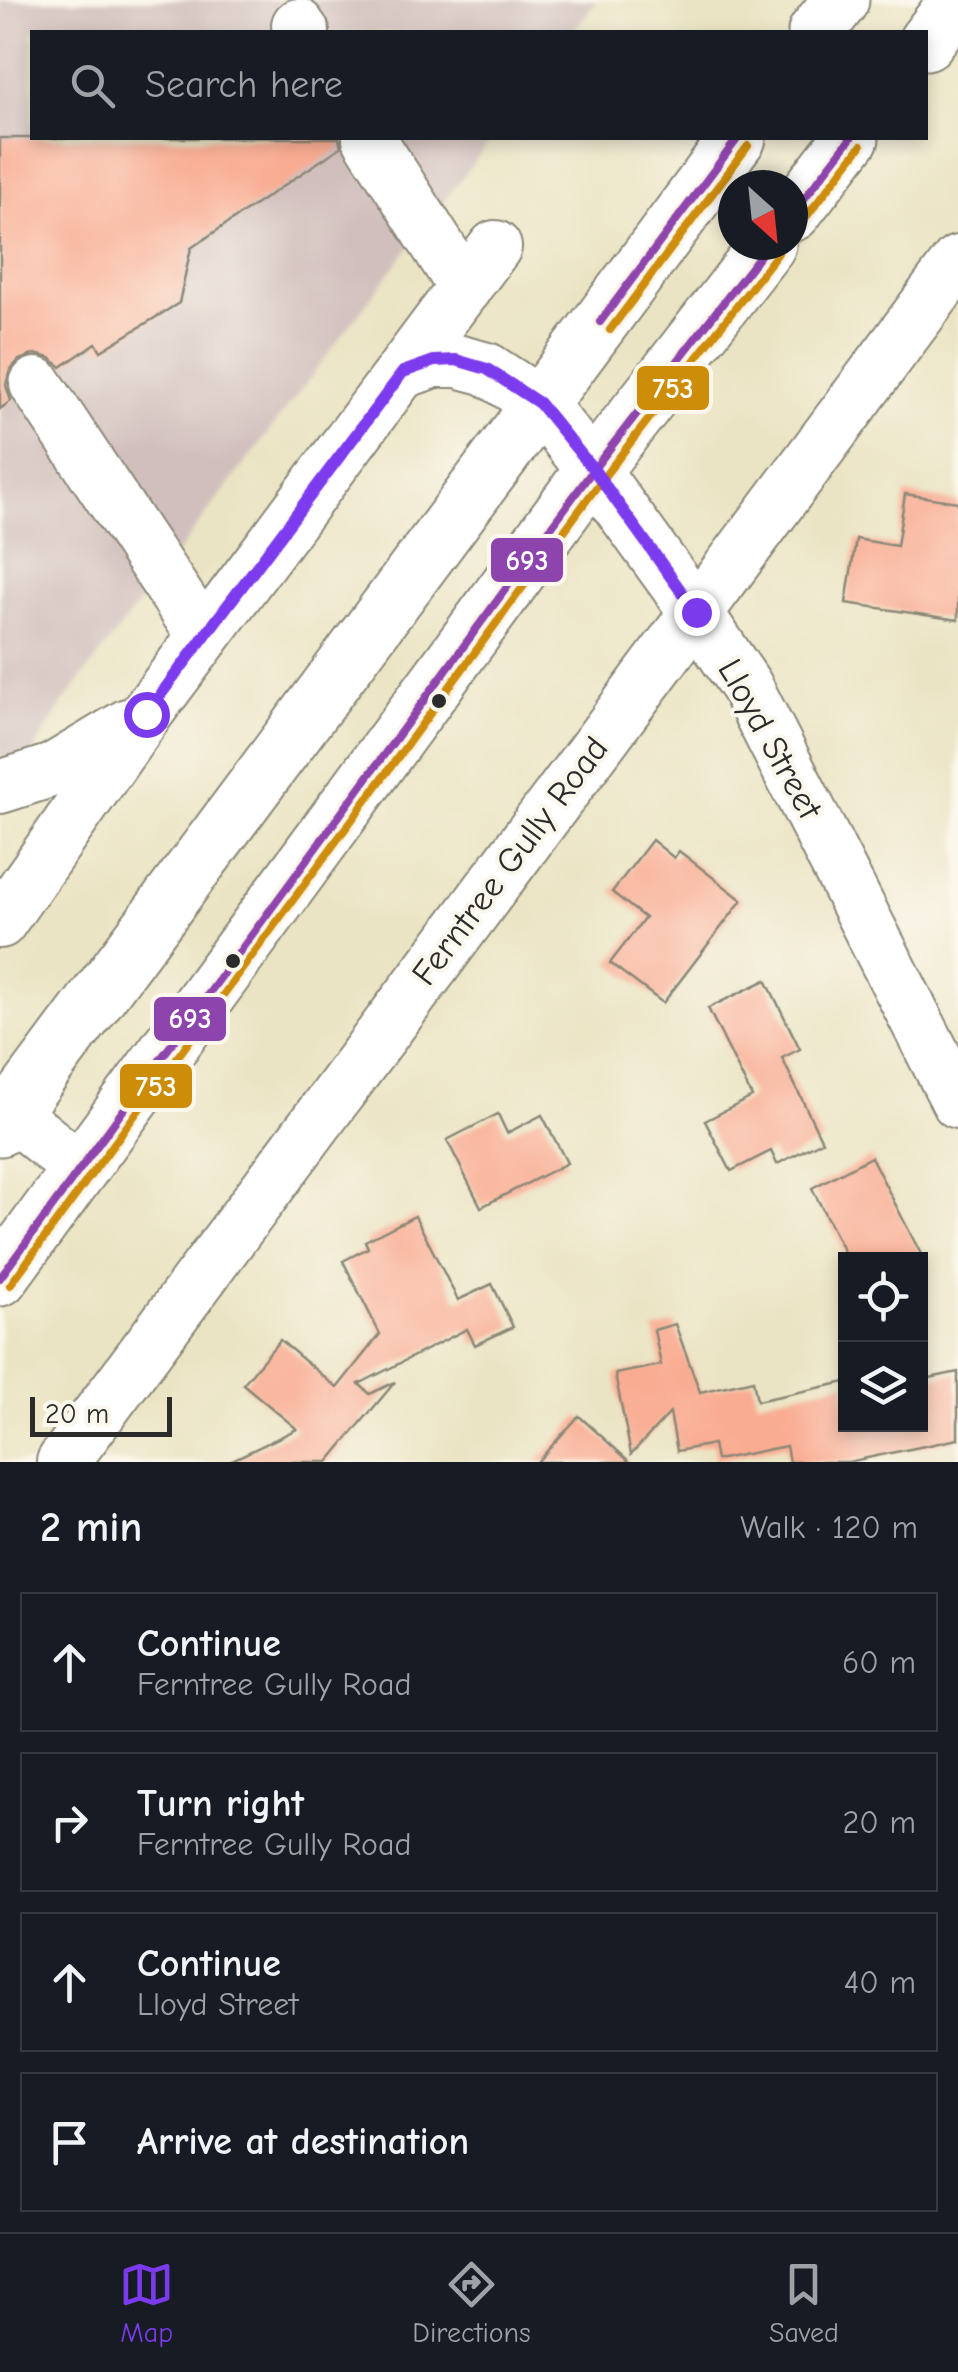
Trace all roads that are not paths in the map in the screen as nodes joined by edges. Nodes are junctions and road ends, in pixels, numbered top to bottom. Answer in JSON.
{"nodes":[{"id":1,"x":841,"y":0,"type":"edge"},
{"id":2,"x":958,"y":0,"type":"edge"},
{"id":3,"x":818,"y":30,"type":"edge"},
{"id":4,"x":928,"y":39,"type":"edge"},
{"id":5,"x":371,"y":140,"type":"edge"},
{"id":6,"x":736,"y":140,"type":"edge"},
{"id":7,"x":849,"y":140,"type":"edge"},
{"id":8,"x":808,"y":193,"type":"edge"},
{"id":9,"x":756,"y":260,"type":"edge"},
{"id":10,"x":958,"y":262,"type":"edge"},
{"id":11,"x":403,"y":372,"type":"junction"},
{"id":12,"x":36,"y":384,"type":"dead end"},
{"id":13,"x":539,"y":403,"type":"junction"},
{"id":14,"x":594,"y":470,"type":"junction"},
{"id":15,"x":696,"y":612,"type":"junction"},
{"id":16,"x":204,"y":637,"type":"junction"},
{"id":17,"x":146,"y":714,"type":"junction"},
{"id":18,"x":0,"y":787,"type":"edge"},
{"id":19,"x":0,"y":922,"type":"edge"},
{"id":20,"x":958,"y":1102,"type":"edge"},
{"id":21,"x":4,"y":1115,"type":"edge"},
{"id":22,"x":81,"y":1170,"type":"junction"},
{"id":23,"x":0,"y":1278,"type":"edge"},
{"id":24,"x":63,"y":1462,"type":"edge"}],
"edges":[{"from":1,"to":3,"type":"main road"},
{"from":2,"to":4,"type":"main road"},
{"from":5,"to":11,"type":"street"},
{"from":6,"to":13,"type":"main road"},
{"from":7,"to":8,"type":"main road"},
{"from":9,"to":14,"type":"main road"},
{"from":10,"to":15,"type":"street","name":"Ferntree Gully Road"},
{"from":11,"to":13,"type":"street"},
{"from":11,"to":16,"type":"street"},
{"from":12,"to":16,"type":"street"},
{"from":13,"to":14,"type":"street","name":"Lloyd Street"},
{"from":13,"to":21,"type":"main road"},
{"from":14,"to":15,"type":"street","name":"Lloyd Street"},
{"from":14,"to":22,"type":"main road"},
{"from":15,"to":20,"type":"street","name":"Lloyd Street"},
{"from":15,"to":24,"type":"street","name":"Ferntree Gully Road"},
{"from":16,"to":17,"type":"street"},
{"from":17,"to":18,"type":"street"},
{"from":17,"to":19,"type":"street"},
{"from":21,"to":22,"type":"street"},
{"from":22,"to":23,"type":"main road"}]}
